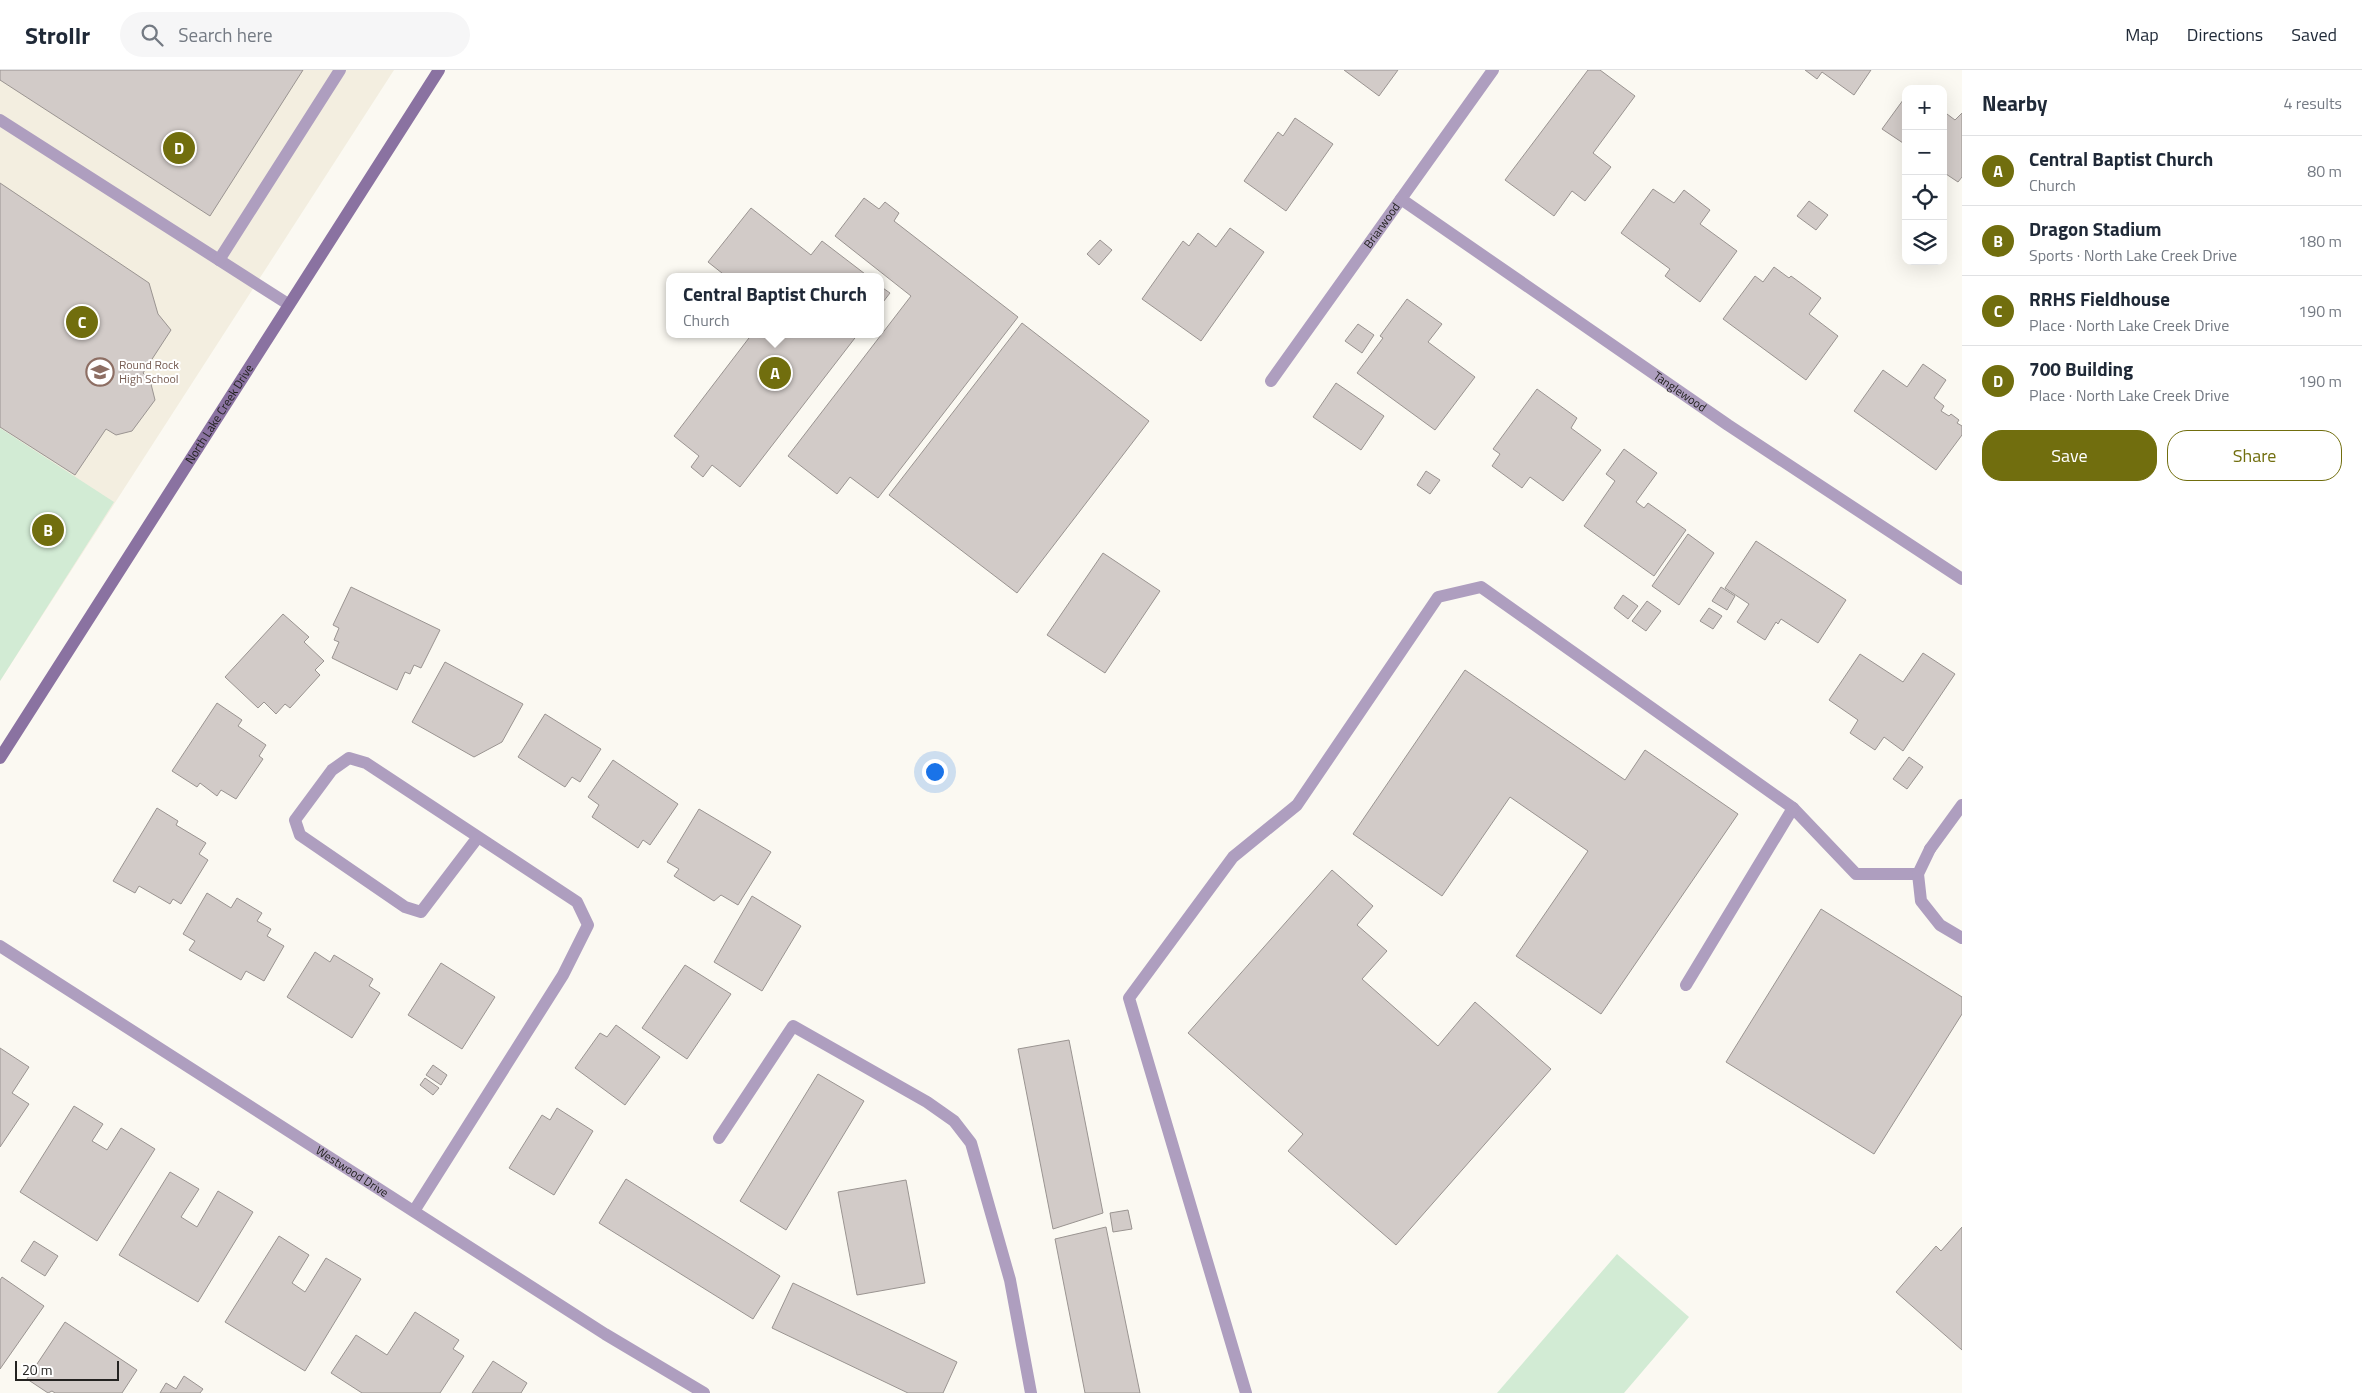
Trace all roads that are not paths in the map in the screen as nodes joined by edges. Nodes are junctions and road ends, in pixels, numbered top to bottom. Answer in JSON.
{"nodes":[{"id":1,"x":340,"y":70,"type":"edge"},
{"id":2,"x":439,"y":70,"type":"edge"},
{"id":3,"x":1493,"y":70,"type":"edge"},
{"id":4,"x":0,"y":120,"type":"edge"},
{"id":5,"x":1401,"y":198,"type":"junction"},
{"id":6,"x":219,"y":260,"type":"junction"},
{"id":7,"x":288,"y":304,"type":"junction"},
{"id":8,"x":1271,"y":381,"type":"dead end"},
{"id":9,"x":1962,"y":579,"type":"edge"},
{"id":10,"x":0,"y":758,"type":"edge"},
{"id":11,"x":1962,"y":805,"type":"edge"},
{"id":12,"x":1794,"y":808,"type":"junction"},
{"id":13,"x":478,"y":837,"type":"junction"},
{"id":14,"x":1918,"y":874,"type":"junction"},
{"id":15,"x":1962,"y":938,"type":"edge"},
{"id":16,"x":0,"y":946,"type":"edge"},
{"id":17,"x":1686,"y":985,"type":"dead end"},
{"id":18,"x":719,"y":1138,"type":"dead end"},
{"id":19,"x":414,"y":1211,"type":"junction"},
{"id":20,"x":704,"y":1393,"type":"edge"},
{"id":21,"x":1030,"y":1393,"type":"edge"},
{"id":22,"x":1246,"y":1393,"type":"edge"}],
"edges":[{"from":1,"to":6,"type":"street"},
{"from":2,"to":7,"type":"street","name":"North Lake Creek Drive"},
{"from":3,"to":5,"type":"street","name":"Briarwood"},
{"from":4,"to":6,"type":"street"},
{"from":5,"to":8,"type":"street","name":"Briarwood"},
{"from":5,"to":9,"type":"street","name":"Tanglewood"},
{"from":6,"to":7,"type":"street"},
{"from":7,"to":10,"type":"street","name":"North Lake Creek Drive"},
{"from":11,"to":14,"type":"street"},
{"from":12,"to":14,"type":"street"},
{"from":12,"to":17,"type":"street"},
{"from":12,"to":22,"type":"street"},
{"from":13,"to":13,"type":"street"},
{"from":13,"to":19,"type":"street"},
{"from":14,"to":15,"type":"street"},
{"from":16,"to":19,"type":"street","name":"Westwood Drive"},
{"from":18,"to":21,"type":"street"},
{"from":19,"to":20,"type":"street","name":"Westwood Drive"}]}
